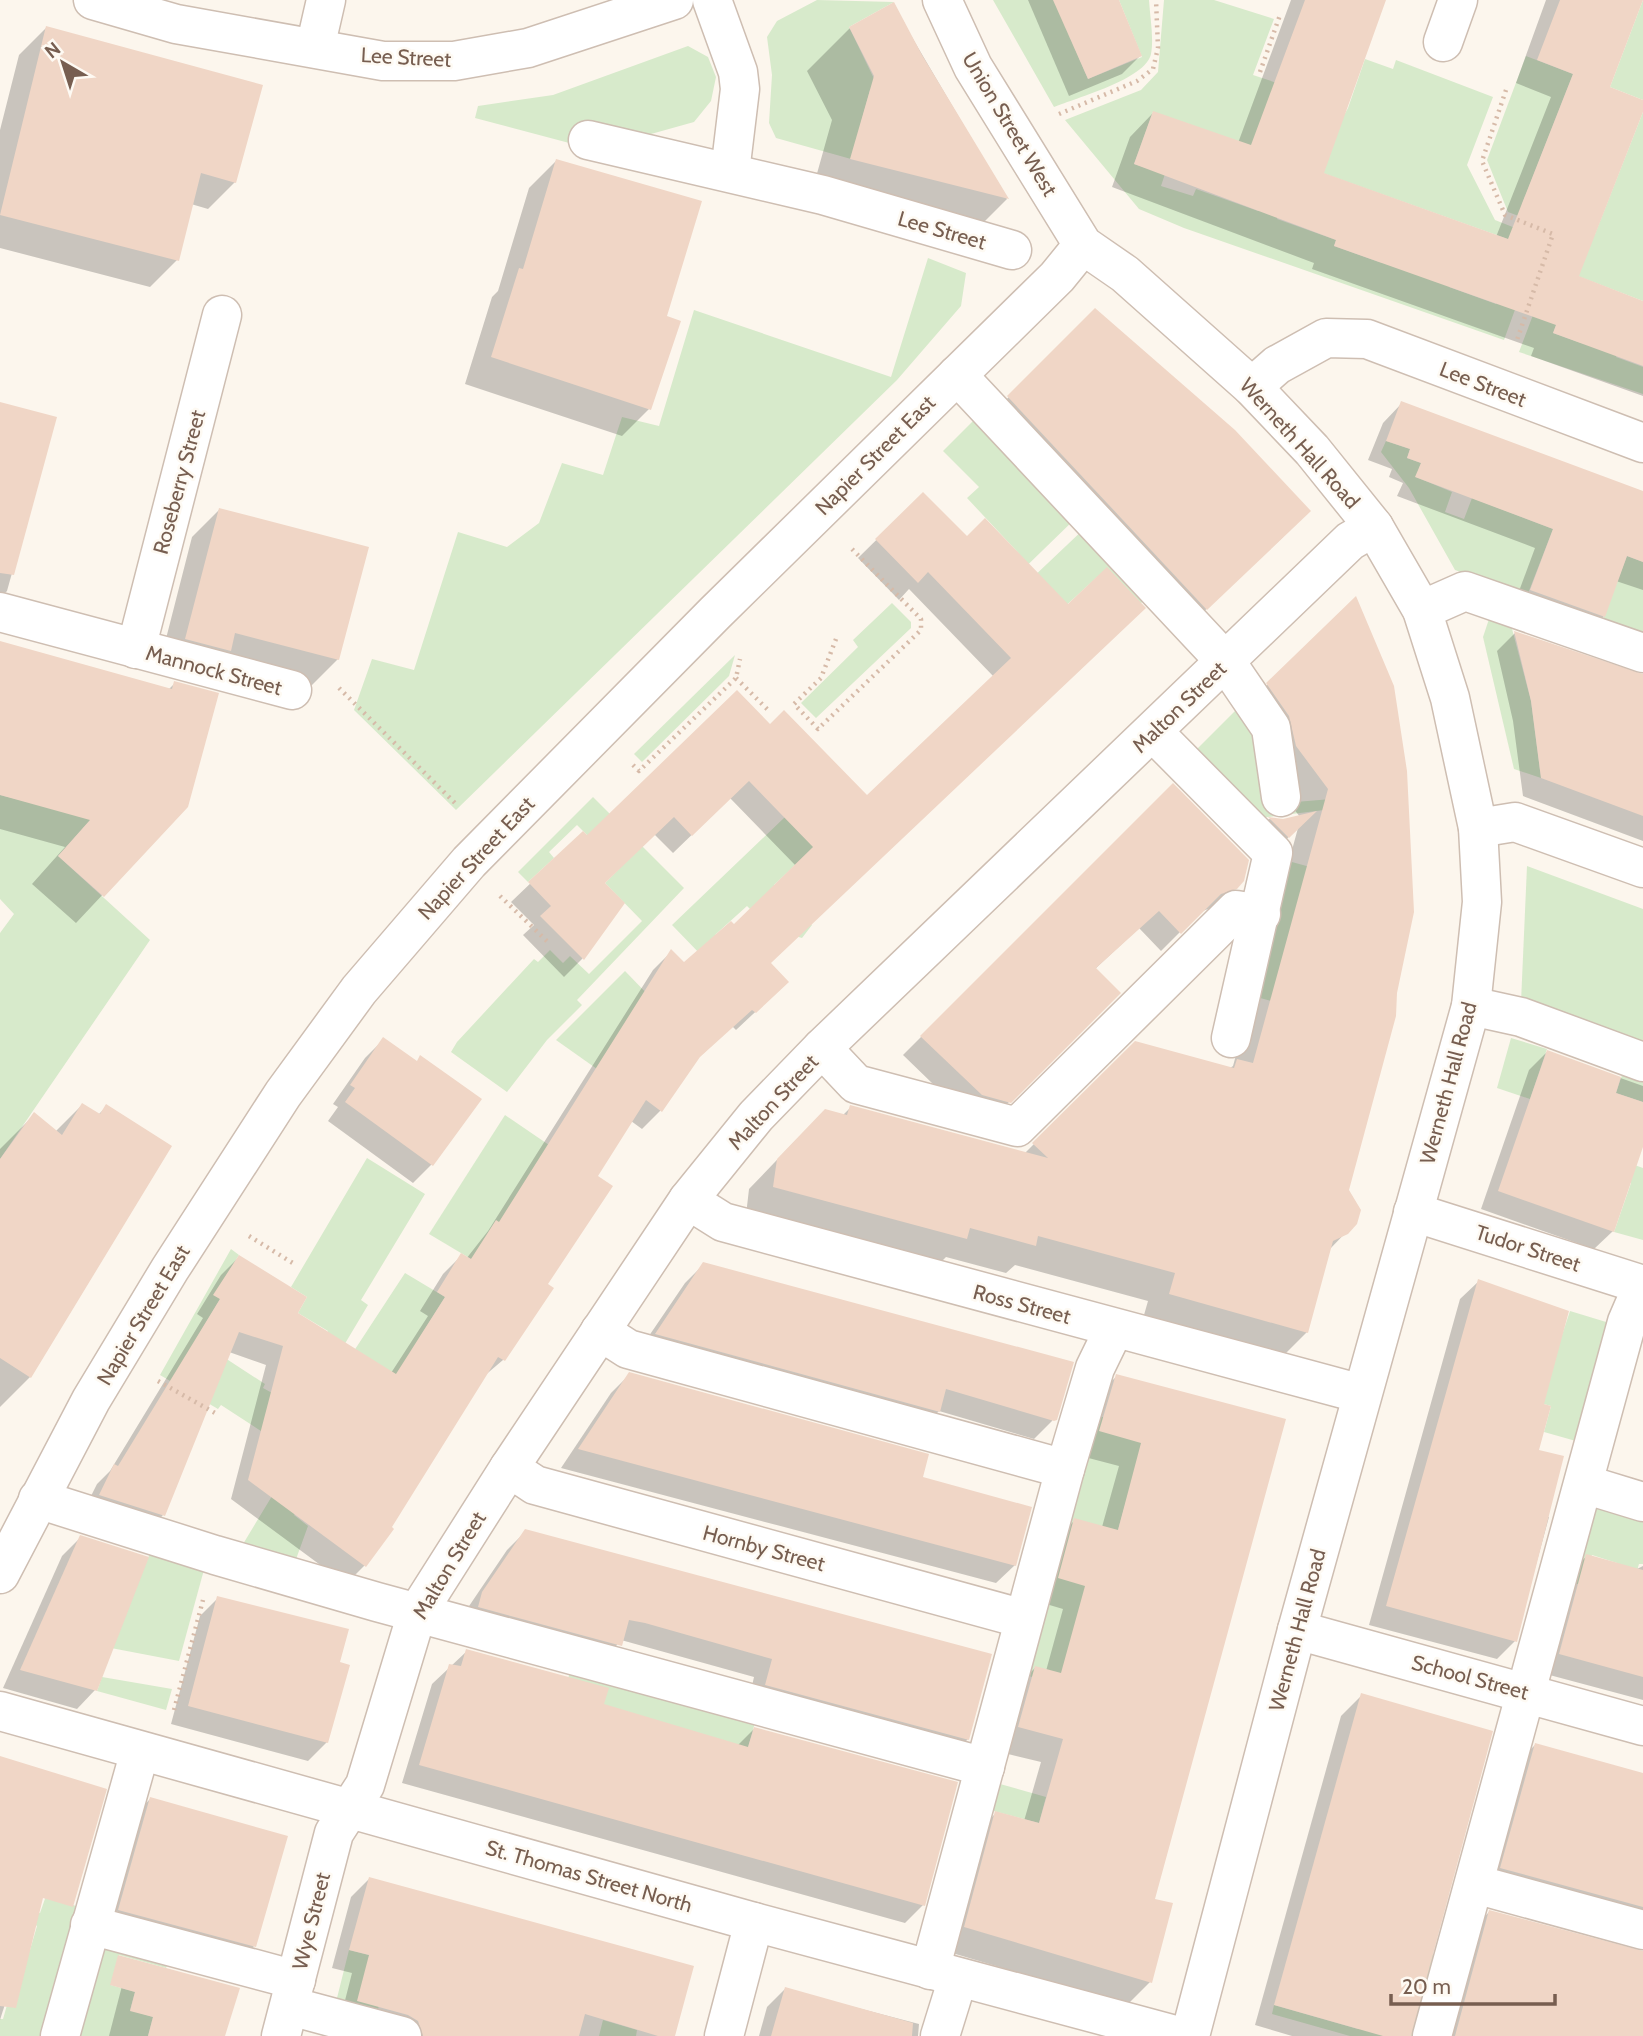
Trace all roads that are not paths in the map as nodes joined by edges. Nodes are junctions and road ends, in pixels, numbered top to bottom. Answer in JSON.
{"nodes":[{"id":1,"x":93,"y":0,"type":"edge"},
{"id":2,"x":326,"y":0,"type":"edge"},
{"id":3,"x":674,"y":0,"type":"edge"},
{"id":4,"x":712,"y":0,"type":"edge"},
{"id":5,"x":942,"y":0,"type":"edge"},
{"id":6,"x":1458,"y":0,"type":"edge"},
{"id":7,"x":1443,"y":41,"type":"dead end"},
{"id":8,"x":315,"y":48,"type":"junction"},
{"id":9,"x":588,"y":140,"type":"dead end"},
{"id":10,"x":730,"y":172,"type":"junction"},
{"id":11,"x":1083,"y":245,"type":"junction"},
{"id":12,"x":1012,"y":250,"type":"dead end"},
{"id":13,"x":222,"y":315,"type":"dead end"},
{"id":14,"x":957,"y":375,"type":"junction"},
{"id":15,"x":1252,"y":387,"type":"junction"},
{"id":16,"x":1643,"y":443,"type":"edge"},
{"id":17,"x":1374,"y":527,"type":"junction"},
{"id":18,"x":1422,"y":610,"type":"junction"},
{"id":19,"x":0,"y":612,"type":"edge"},
{"id":20,"x":136,"y":649,"type":"junction"},
{"id":21,"x":1643,"y":653,"type":"edge"},
{"id":22,"x":1226,"y":662,"type":"junction"},
{"id":23,"x":292,"y":690,"type":"dead end"},
{"id":24,"x":1153,"y":732,"type":"junction"},
{"id":25,"x":1281,"y":797,"type":"dead end"},
{"id":26,"x":1478,"y":828,"type":"junction"},
{"id":27,"x":1643,"y":868,"type":"edge"},
{"id":28,"x":1261,"y":914,"type":"junction"},
{"id":29,"x":1471,"y":1006,"type":"junction"},
{"id":30,"x":1231,"y":1038,"type":"dead end"},
{"id":31,"x":822,"y":1048,"type":"junction"},
{"id":32,"x":1643,"y":1062,"type":"edge"},
{"id":33,"x":688,"y":1200,"type":"junction"},
{"id":34,"x":1412,"y":1212,"type":"junction"},
{"id":35,"x":1643,"y":1285,"type":"edge"},
{"id":36,"x":1114,"y":1329,"type":"junction"},
{"id":37,"x":600,"y":1332,"type":"junction"},
{"id":38,"x":1362,"y":1394,"type":"junction"},
{"id":39,"x":509,"y":1468,"type":"junction"},
{"id":40,"x":1065,"y":1469,"type":"junction"},
{"id":41,"x":1584,"y":1483,"type":"junction"},
{"id":42,"x":38,"y":1499,"type":"junction"},
{"id":43,"x":1643,"y":1502,"type":"edge"},
{"id":44,"x":0,"y":1574,"type":"edge"},
{"id":45,"x":417,"y":1613,"type":"junction"},
{"id":46,"x":1024,"y":1619,"type":"junction"},
{"id":47,"x":1297,"y":1630,"type":"junction"},
{"id":48,"x":1527,"y":1692,"type":"junction"},
{"id":49,"x":0,"y":1711,"type":"edge"},
{"id":50,"x":1643,"y":1726,"type":"edge"},
{"id":51,"x":140,"y":1751,"type":"junction"},
{"id":52,"x":985,"y":1767,"type":"junction"},
{"id":53,"x":350,"y":1810,"type":"junction"},
{"id":54,"x":1475,"y":1884,"type":"junction"},
{"id":55,"x":754,"y":1922,"type":"junction"},
{"id":56,"x":90,"y":1925,"type":"junction"},
{"id":57,"x":1643,"y":1930,"type":"edge"},
{"id":58,"x":944,"y":1974,"type":"junction"},
{"id":59,"x":289,"y":2007,"type":"edge"},
{"id":60,"x":60,"y":2036,"type":"edge"},
{"id":61,"x":402,"y":2036,"type":"edge"},
{"id":62,"x":724,"y":2036,"type":"edge"},
{"id":63,"x":940,"y":2036,"type":"edge"},
{"id":64,"x":1179,"y":2036,"type":"edge"},
{"id":65,"x":1190,"y":2036,"type":"edge"},
{"id":66,"x":1432,"y":2036,"type":"edge"}],
"edges":[{"from":1,"to":8,"type":"street","name":"Lee Street"},
{"from":2,"to":8,"type":"street"},
{"from":3,"to":8,"type":"street","name":"Lee Street"},
{"from":4,"to":10,"type":"street"},
{"from":5,"to":11,"type":"street","name":"Union Street West"},
{"from":6,"to":7,"type":"street"},
{"from":9,"to":10,"type":"street","name":"Lee Street"},
{"from":10,"to":12,"type":"street","name":"Lee Street"},
{"from":11,"to":14,"type":"street","name":"Napier Street East"},
{"from":11,"to":15,"type":"street","name":"Werneth Hall Road"},
{"from":13,"to":20,"type":"street","name":"Roseberry Street"},
{"from":14,"to":22,"type":"street"},
{"from":14,"to":42,"type":"street","name":"Napier Street East"},
{"from":15,"to":16,"type":"street","name":"Lee Street"},
{"from":15,"to":17,"type":"street","name":"Werneth Hall Road"},
{"from":17,"to":18,"type":"street","name":"Werneth Hall Road"},
{"from":17,"to":22,"type":"street","name":"Malton Street"},
{"from":18,"to":21,"type":"street"},
{"from":18,"to":26,"type":"street","name":"Werneth Hall Road"},
{"from":19,"to":20,"type":"street","name":"Mannock Street"},
{"from":20,"to":23,"type":"street","name":"Mannock Street"},
{"from":22,"to":24,"type":"street","name":"Malton Street"},
{"from":22,"to":25,"type":"street"},
{"from":24,"to":28,"type":"street"},
{"from":24,"to":31,"type":"street","name":"Malton Street"},
{"from":26,"to":27,"type":"street"},
{"from":26,"to":29,"type":"street","name":"Werneth Hall Road"},
{"from":28,"to":30,"type":"street"},
{"from":28,"to":31,"type":"street"},
{"from":29,"to":32,"type":"street"},
{"from":29,"to":34,"type":"street","name":"Werneth Hall Road"},
{"from":31,"to":33,"type":"street","name":"Malton Street"},
{"from":33,"to":36,"type":"street","name":"Ross Street"},
{"from":33,"to":37,"type":"street","name":"Malton Street"},
{"from":34,"to":35,"type":"street","name":"Tudor Street"},
{"from":34,"to":38,"type":"street","name":"Werneth Hall Road"},
{"from":35,"to":41,"type":"street"},
{"from":36,"to":38,"type":"street","name":"Ross Street"},
{"from":36,"to":40,"type":"street"},
{"from":37,"to":39,"type":"street","name":"Malton Street"},
{"from":37,"to":40,"type":"street"},
{"from":38,"to":47,"type":"street","name":"Werneth Hall Road"},
{"from":39,"to":45,"type":"street","name":"Malton Street"},
{"from":39,"to":46,"type":"street","name":"Hornby Street"},
{"from":40,"to":46,"type":"street"},
{"from":41,"to":43,"type":"street"},
{"from":41,"to":48,"type":"street"},
{"from":42,"to":44,"type":"street","name":"Napier Street East"},
{"from":42,"to":45,"type":"street"},
{"from":45,"to":52,"type":"street"},
{"from":45,"to":53,"type":"street","name":"Malton Street"},
{"from":46,"to":52,"type":"street"},
{"from":47,"to":48,"type":"street","name":"School Street"},
{"from":47,"to":65,"type":"street","name":"Werneth Hall Road"},
{"from":48,"to":50,"type":"street","name":"School Street"},
{"from":48,"to":54,"type":"street"},
{"from":49,"to":51,"type":"street","name":"St. Thomas Street North"},
{"from":51,"to":53,"type":"street","name":"St. Thomas Street North"},
{"from":51,"to":56,"type":"street"},
{"from":52,"to":58,"type":"street"},
{"from":53,"to":55,"type":"street","name":"St. Thomas Street North"},
{"from":53,"to":59,"type":"street","name":"Wye Street"},
{"from":54,"to":57,"type":"street"},
{"from":54,"to":66,"type":"street"},
{"from":55,"to":58,"type":"street","name":"St. Thomas Street North"},
{"from":55,"to":62,"type":"street"},
{"from":56,"to":59,"type":"street"},
{"from":56,"to":60,"type":"street"},
{"from":58,"to":63,"type":"street"},
{"from":58,"to":64,"type":"street","name":"St. Thomas Street North"},
{"from":59,"to":61,"type":"street"}]}
